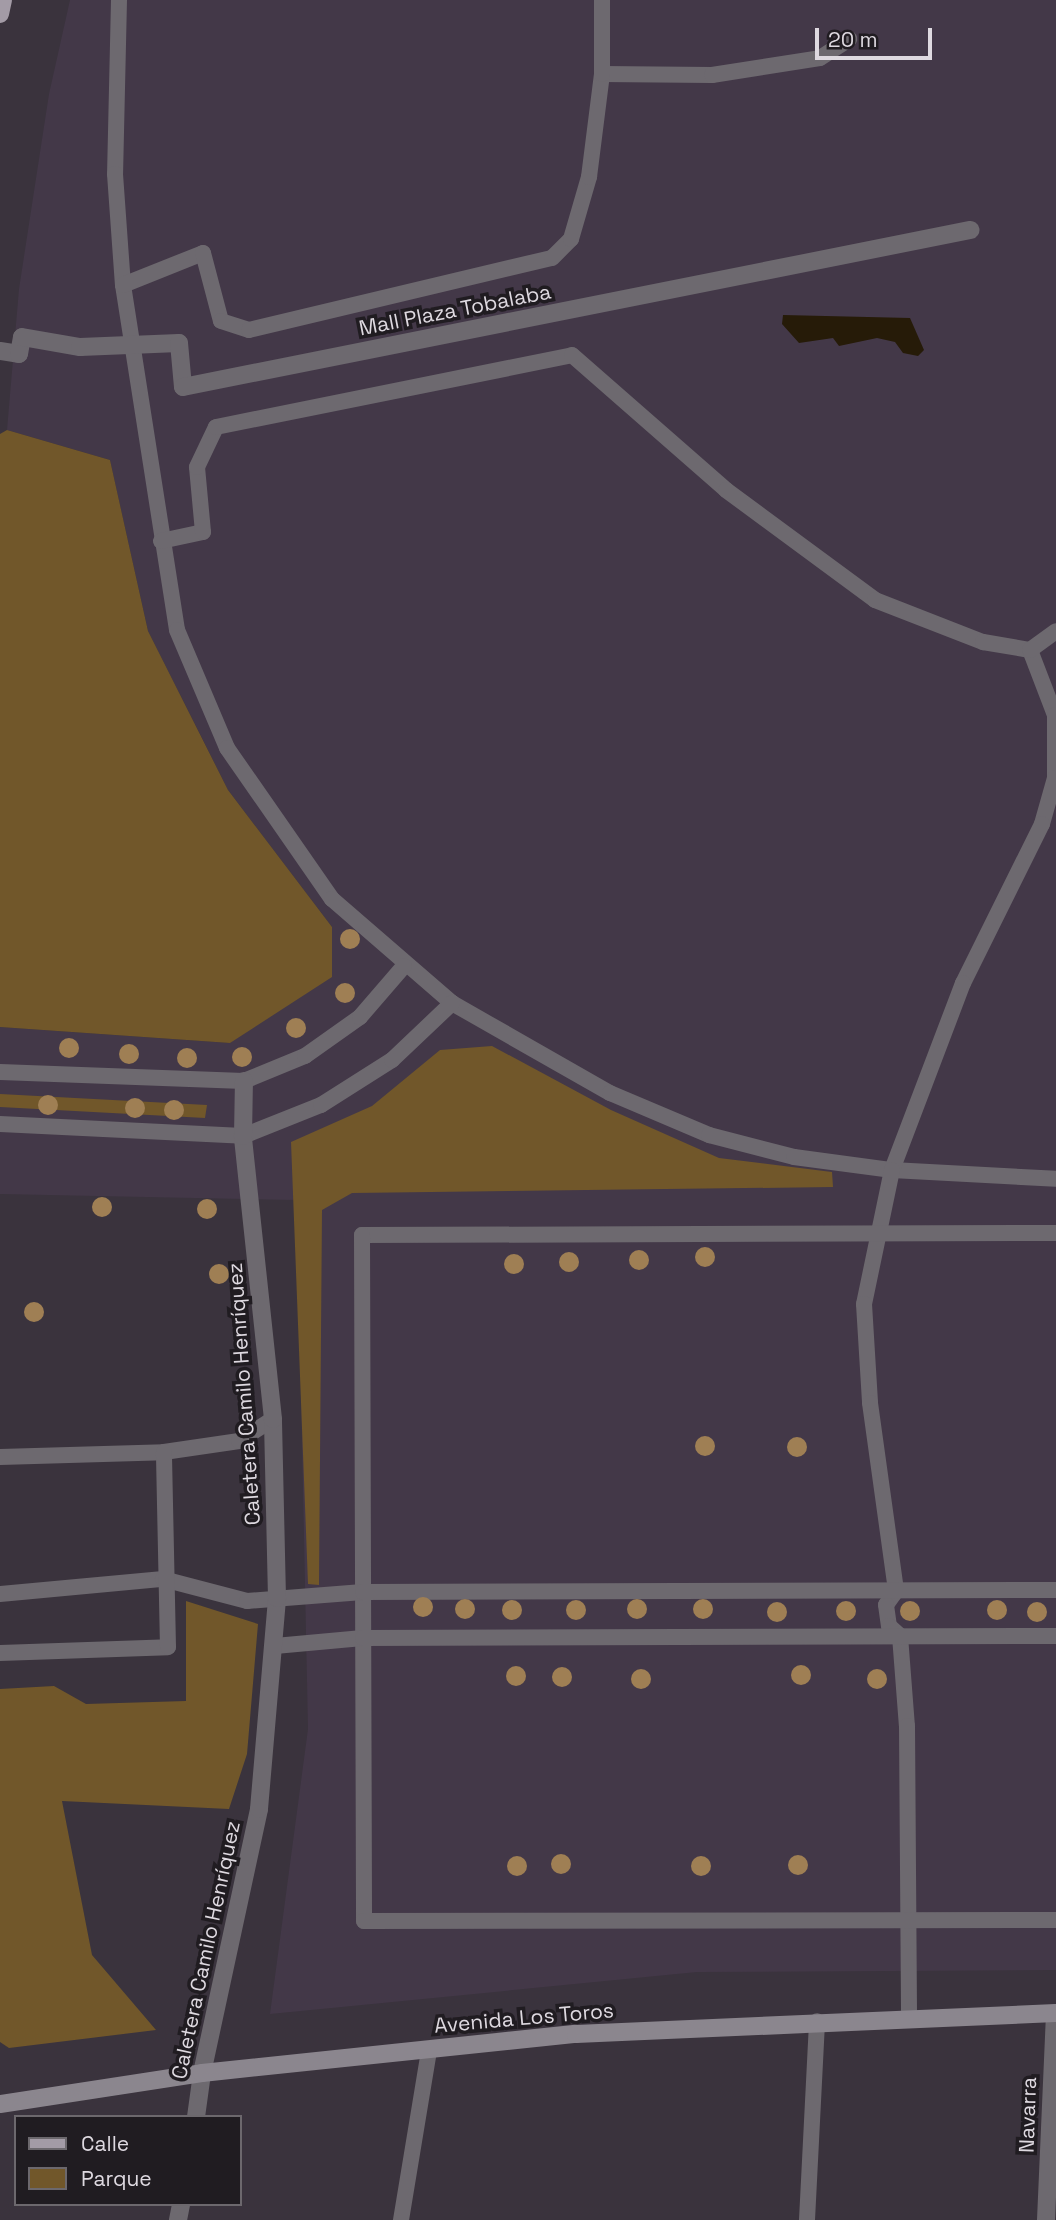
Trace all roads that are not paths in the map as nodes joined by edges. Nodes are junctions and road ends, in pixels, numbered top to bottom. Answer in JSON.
{"nodes":[{"id":1,"x":3,"y":0,"type":"edge"},
{"id":2,"x":119,"y":0,"type":"edge"},
{"id":3,"x":602,"y":0,"type":"edge"},
{"id":4,"x":0,"y":14,"type":"edge"},
{"id":5,"x":849,"y":39,"type":"dead end"},
{"id":6,"x":602,"y":74,"type":"junction"},
{"id":7,"x":970,"y":230,"type":"dead end"},
{"id":8,"x":124,"y":285,"type":"junction"},
{"id":9,"x":133,"y":347,"type":"junction"},
{"id":10,"x":0,"y":351,"type":"edge"},
{"id":11,"x":161,"y":541,"type":"junction"},
{"id":12,"x":1056,"y":631,"type":"edge"},
{"id":13,"x":1030,"y":650,"type":"junction"},
{"id":14,"x":404,"y":966,"type":"junction"},
{"id":15,"x":452,"y":1003,"type":"junction"},
{"id":16,"x":0,"y":1072,"type":"edge"},
{"id":17,"x":244,"y":1081,"type":"junction"},
{"id":18,"x":0,"y":1124,"type":"edge"},
{"id":19,"x":243,"y":1136,"type":"junction"},
{"id":20,"x":892,"y":1170,"type":"junction"},
{"id":21,"x":1056,"y":1179,"type":"edge"},
{"id":22,"x":874,"y":1233,"type":"junction"},
{"id":23,"x":1056,"y":1233,"type":"edge"},
{"id":24,"x":273,"y":1419,"type":"junction"},
{"id":25,"x":164,"y":1452,"type":"junction"},
{"id":26,"x":0,"y":1457,"type":"edge"},
{"id":27,"x":163,"y":1579,"type":"junction"},
{"id":28,"x":896,"y":1591,"type":"junction"},
{"id":29,"x":1056,"y":1591,"type":"edge"},
{"id":30,"x":363,"y":1592,"type":"junction"},
{"id":31,"x":0,"y":1594,"type":"edge"},
{"id":32,"x":277,"y":1598,"type":"junction"},
{"id":33,"x":900,"y":1636,"type":"junction"},
{"id":34,"x":1056,"y":1636,"type":"edge"},
{"id":35,"x":363,"y":1638,"type":"junction"},
{"id":36,"x":275,"y":1646,"type":"junction"},
{"id":37,"x":0,"y":1653,"type":"edge"},
{"id":38,"x":908,"y":1920,"type":"junction"},
{"id":39,"x":1056,"y":1920,"type":"edge"},
{"id":40,"x":1055,"y":2013,"type":"edge"},
{"id":41,"x":909,"y":2017,"type":"junction"},
{"id":42,"x":817,"y":2021,"type":"junction"},
{"id":43,"x":429,"y":2050,"type":"junction"},
{"id":44,"x":202,"y":2073,"type":"junction"},
{"id":45,"x":0,"y":2104,"type":"edge"},
{"id":46,"x":196,"y":2115,"type":"edge"},
{"id":47,"x":401,"y":2220,"type":"edge"},
{"id":48,"x":807,"y":2220,"type":"edge"},
{"id":49,"x":1046,"y":2220,"type":"edge"}],
"edges":[{"from":1,"to":4,"type":"main road"},
{"from":2,"to":8,"type":"lane"},
{"from":3,"to":6,"type":"lane"},
{"from":5,"to":6,"type":"lane"},
{"from":6,"to":8,"type":"lane"},
{"from":7,"to":9,"type":"street","name":"Mall Plaza Tobalaba"},
{"from":8,"to":9,"type":"lane"},
{"from":9,"to":10,"type":"street","name":"Mall Plaza Tobalaba"},
{"from":9,"to":11,"type":"lane"},
{"from":11,"to":13,"type":"lane"},
{"from":11,"to":14,"type":"lane"},
{"from":12,"to":13,"type":"lane"},
{"from":13,"to":20,"type":"lane"},
{"from":14,"to":15,"type":"lane"},
{"from":14,"to":17,"type":"lane"},
{"from":15,"to":19,"type":"lane"},
{"from":15,"to":20,"type":"lane"},
{"from":16,"to":17,"type":"lane"},
{"from":17,"to":19,"type":"street","name":"Caletera Camilo Henríquez"},
{"from":18,"to":19,"type":"lane"},
{"from":19,"to":24,"type":"street","name":"Caletera Camilo Henríquez"},
{"from":20,"to":21,"type":"lane"},
{"from":20,"to":22,"type":"lane"},
{"from":22,"to":23,"type":"lane"},
{"from":22,"to":28,"type":"lane"},
{"from":22,"to":30,"type":"lane"},
{"from":24,"to":25,"type":"lane"},
{"from":24,"to":32,"type":"street","name":"Caletera Camilo Henríquez"},
{"from":25,"to":26,"type":"lane"},
{"from":25,"to":27,"type":"lane"},
{"from":27,"to":31,"type":"lane"},
{"from":27,"to":32,"type":"lane"},
{"from":27,"to":37,"type":"lane"},
{"from":28,"to":29,"type":"lane"},
{"from":28,"to":30,"type":"lane"},
{"from":28,"to":33,"type":"lane"},
{"from":30,"to":32,"type":"lane"},
{"from":30,"to":35,"type":"lane"},
{"from":32,"to":36,"type":"street","name":"Caletera Camilo Henríquez"},
{"from":33,"to":34,"type":"lane"},
{"from":33,"to":35,"type":"lane"},
{"from":33,"to":38,"type":"lane"},
{"from":35,"to":36,"type":"lane"},
{"from":35,"to":38,"type":"lane"},
{"from":36,"to":44,"type":"street","name":"Caletera Camilo Henríquez"},
{"from":38,"to":39,"type":"lane"},
{"from":38,"to":41,"type":"lane"},
{"from":40,"to":41,"type":"main road","name":"Avenida Los Toros"},
{"from":40,"to":49,"type":"street","name":"Navarra"},
{"from":41,"to":42,"type":"main road","name":"Avenida Los Toros"},
{"from":42,"to":43,"type":"main road","name":"Avenida Los Toros"},
{"from":42,"to":48,"type":"lane"},
{"from":43,"to":44,"type":"main road","name":"Avenida Los Toros"},
{"from":43,"to":47,"type":"lane"},
{"from":44,"to":45,"type":"main road","name":"Avenida Los Toros"},
{"from":44,"to":46,"type":"street","name":"Caletera Camilo Henríquez"}]}
